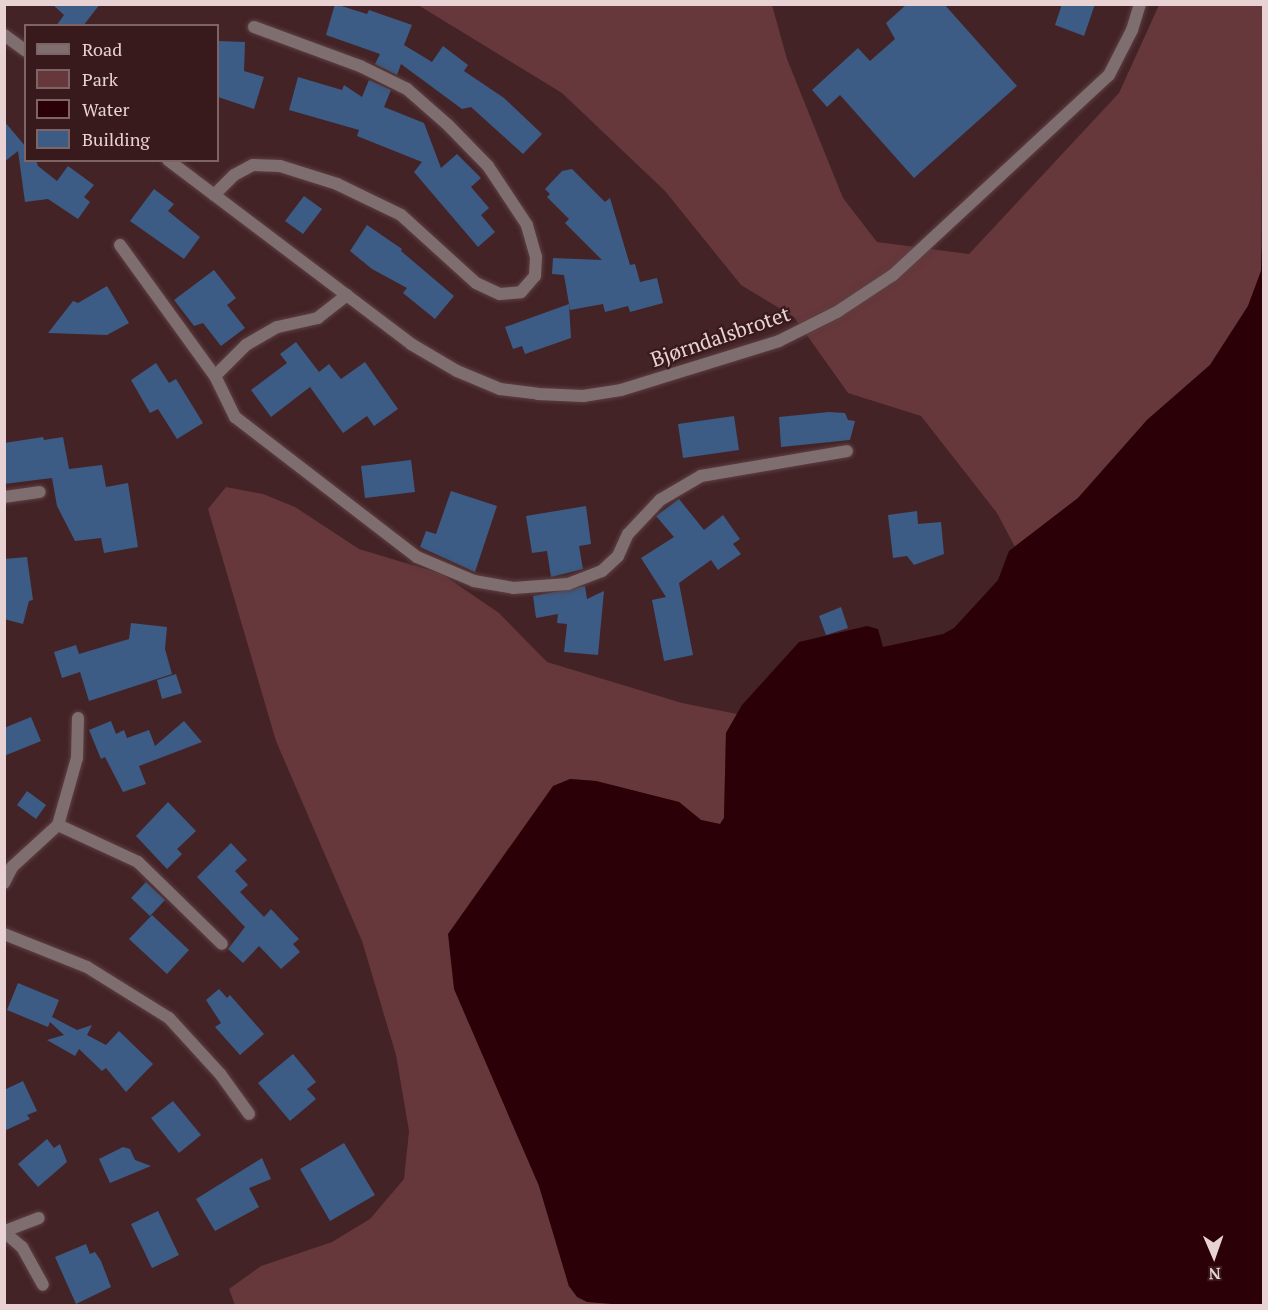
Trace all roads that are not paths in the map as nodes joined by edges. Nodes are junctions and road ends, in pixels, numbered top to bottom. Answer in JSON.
{"nodes":[{"id":1,"x":1140,"y":4,"type":"edge"},
{"id":2,"x":254,"y":27,"type":"dead end"},
{"id":3,"x":4,"y":35,"type":"edge"},
{"id":4,"x":24,"y":50,"type":"edge"},
{"id":5,"x":171,"y":162,"type":"edge"},
{"id":6,"x":214,"y":195,"type":"junction"},
{"id":7,"x":120,"y":245,"type":"dead end"},
{"id":8,"x":347,"y":295,"type":"junction"},
{"id":9,"x":215,"y":376,"type":"junction"},
{"id":10,"x":847,"y":451,"type":"dead end"},
{"id":11,"x":39,"y":492,"type":"dead end"},
{"id":12,"x":4,"y":497,"type":"edge"},
{"id":13,"x":78,"y":718,"type":"dead end"},
{"id":14,"x":58,"y":825,"type":"junction"},
{"id":15,"x":4,"y":883,"type":"edge"},
{"id":16,"x":4,"y":934,"type":"edge"},
{"id":17,"x":222,"y":944,"type":"dead end"},
{"id":18,"x":249,"y":1114,"type":"dead end"},
{"id":19,"x":39,"y":1218,"type":"dead end"},
{"id":20,"x":5,"y":1232,"type":"edge"},
{"id":21,"x":43,"y":1285,"type":"dead end"}],
"edges":[{"from":1,"to":8,"type":"street","name":"Bjørndalsbrotet"},
{"from":2,"to":6,"type":"street"},
{"from":3,"to":4,"type":"street"},
{"from":5,"to":6,"type":"street","name":"Bjørndalsbrotet"},
{"from":6,"to":8,"type":"street","name":"Bjørndalsbrotet"},
{"from":7,"to":9,"type":"street"},
{"from":8,"to":9,"type":"street"},
{"from":9,"to":10,"type":"street"},
{"from":11,"to":12,"type":"street"},
{"from":13,"to":14,"type":"street"},
{"from":14,"to":15,"type":"street"},
{"from":14,"to":17,"type":"street"},
{"from":16,"to":18,"type":"street"},
{"from":19,"to":20,"type":"street"},
{"from":20,"to":21,"type":"street"}]}
